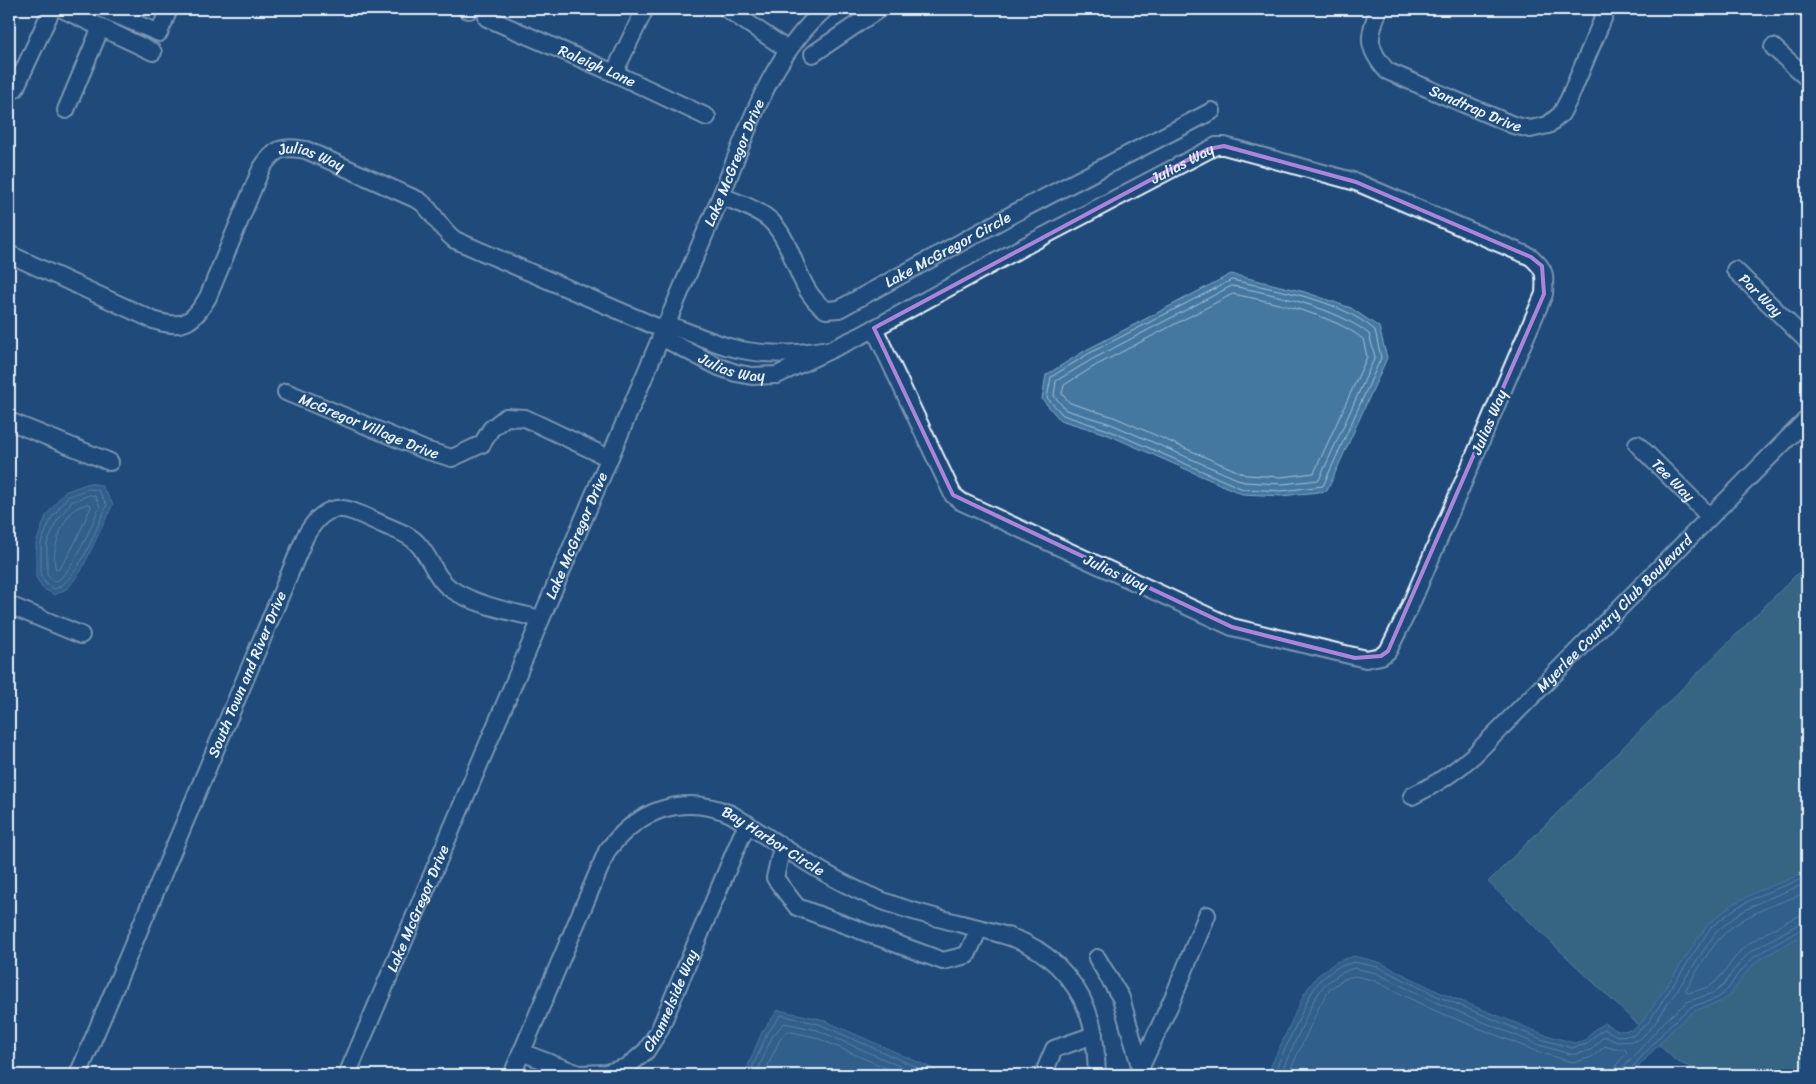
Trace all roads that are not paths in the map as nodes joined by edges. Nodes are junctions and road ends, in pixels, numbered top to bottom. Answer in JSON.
{"nodes":[{"id":1,"x":52,"y":9,"type":"edge"},
{"id":2,"x":62,"y":9,"type":"edge"},
{"id":3,"x":102,"y":9,"type":"edge"},
{"id":4,"x":170,"y":9,"type":"edge"},
{"id":5,"x":645,"y":9,"type":"edge"},
{"id":6,"x":727,"y":9,"type":"edge"},
{"id":7,"x":825,"y":9,"type":"edge"},
{"id":8,"x":879,"y":9,"type":"edge"},
{"id":9,"x":1379,"y":9,"type":"edge"},
{"id":10,"x":1607,"y":9,"type":"edge"},
{"id":11,"x":486,"y":18,"type":"dead end"},
{"id":12,"x":101,"y":27,"type":"junction"},
{"id":13,"x":1774,"y":47,"type":"dead end"},
{"id":14,"x":788,"y":50,"type":"junction"},
{"id":15,"x":153,"y":52,"type":"dead end"},
{"id":16,"x":813,"y":54,"type":"dead end"},
{"id":17,"x":614,"y":73,"type":"junction"},
{"id":18,"x":1807,"y":78,"type":"edge"},
{"id":19,"x":15,"y":89,"type":"dead end"},
{"id":20,"x":66,"y":110,"type":"dead end"},
{"id":21,"x":1212,"y":111,"type":"dead end"},
{"id":22,"x":707,"y":117,"type":"dead end"},
{"id":23,"x":720,"y":196,"type":"junction"},
{"id":24,"x":9,"y":254,"type":"edge"},
{"id":25,"x":1735,"y":270,"type":"dead end"},
{"id":26,"x":874,"y":328,"type":"junction"},
{"id":27,"x":664,"y":330,"type":"junction"},
{"id":28,"x":1807,"y":341,"type":"edge"},
{"id":29,"x":832,"y":349,"type":"junction"},
{"id":30,"x":286,"y":392,"type":"dead end"},
{"id":31,"x":1807,"y":419,"type":"edge"},
{"id":32,"x":9,"y":421,"type":"edge"},
{"id":33,"x":1637,"y":444,"type":"dead end"},
{"id":34,"x":609,"y":458,"type":"junction"},
{"id":35,"x":110,"y":462,"type":"dead end"},
{"id":36,"x":1710,"y":517,"type":"junction"},
{"id":37,"x":9,"y":605,"type":"edge"},
{"id":38,"x":541,"y":620,"type":"junction"},
{"id":39,"x":81,"y":635,"type":"dead end"},
{"id":40,"x":1412,"y":796,"type":"dead end"},
{"id":41,"x":748,"y":824,"type":"junction"},
{"id":42,"x":782,"y":847,"type":"junction"},
{"id":43,"x":1208,"y":915,"type":"dead end"},
{"id":44,"x":979,"y":929,"type":"junction"},
{"id":45,"x":1097,"y":958,"type":"dead end"},
{"id":46,"x":1094,"y":1035,"type":"junction"},
{"id":47,"x":521,"y":1052,"type":"junction"},
{"id":48,"x":1138,"y":1071,"type":"edge"},
{"id":49,"x":78,"y":1075,"type":"edge"},
{"id":50,"x":347,"y":1075,"type":"edge"},
{"id":51,"x":512,"y":1075,"type":"edge"},
{"id":52,"x":1043,"y":1075,"type":"edge"},
{"id":53,"x":1097,"y":1075,"type":"edge"}],
"edges":[{"from":1,"to":19,"type":"street"},
{"from":2,"to":12,"type":"street"},
{"from":3,"to":4,"type":"street"},
{"from":5,"to":17,"type":"street"},
{"from":6,"to":14,"type":"street"},
{"from":7,"to":14,"type":"street","name":"Lake McGregor Drive"},
{"from":8,"to":16,"type":"street"},
{"from":9,"to":10,"type":"street","name":"Sandtrap Drive"},
{"from":11,"to":17,"type":"street","name":"Raleigh Lane"},
{"from":12,"to":15,"type":"street"},
{"from":12,"to":20,"type":"street"},
{"from":13,"to":18,"type":"street"},
{"from":14,"to":23,"type":"street","name":"Lake McGregor Drive"},
{"from":17,"to":22,"type":"street","name":"Raleigh Lane"},
{"from":21,"to":23,"type":"street","name":"Lake McGregor Circle"},
{"from":23,"to":27,"type":"street","name":"Lake McGregor Drive"},
{"from":24,"to":27,"type":"street","name":"Julias Way"},
{"from":25,"to":28,"type":"street","name":"Par Way"},
{"from":26,"to":26,"type":"street","name":"Julias Way"},
{"from":26,"to":29,"type":"street","name":"Julias Way"},
{"from":27,"to":29,"type":"street","name":"Julias Way"},
{"from":27,"to":29,"type":"street","name":"Julias Way"},
{"from":27,"to":34,"type":"street","name":"Lake McGregor Drive"},
{"from":30,"to":34,"type":"street","name":"McGregor Village Drive"},
{"from":31,"to":36,"type":"street","name":"Myerlee Country Club Boulevard"},
{"from":32,"to":35,"type":"street"},
{"from":33,"to":36,"type":"street","name":"Tee Way"},
{"from":34,"to":38,"type":"street","name":"Lake McGregor Drive"},
{"from":36,"to":40,"type":"street","name":"Myerlee Country Club Boulevard"},
{"from":37,"to":39,"type":"street"},
{"from":38,"to":49,"type":"street","name":"South Town and River Drive"},
{"from":38,"to":50,"type":"street","name":"Lake McGregor Drive"},
{"from":41,"to":42,"type":"street","name":"Bay Harbor Circle"},
{"from":41,"to":47,"type":"street","name":"Bay Harbor Circle"},
{"from":41,"to":47,"type":"street","name":"Channelside Way"},
{"from":42,"to":44,"type":"street","name":"Bay Harbor Circle"},
{"from":42,"to":44,"type":"street"},
{"from":43,"to":48,"type":"street"},
{"from":44,"to":46,"type":"street","name":"Bay Harbor Circle"},
{"from":45,"to":48,"type":"street"},
{"from":46,"to":52,"type":"street"},
{"from":46,"to":53,"type":"street","name":"Bay Harbor Circle"},
{"from":47,"to":51,"type":"street","name":"Bay Harbor Circle"}]}
